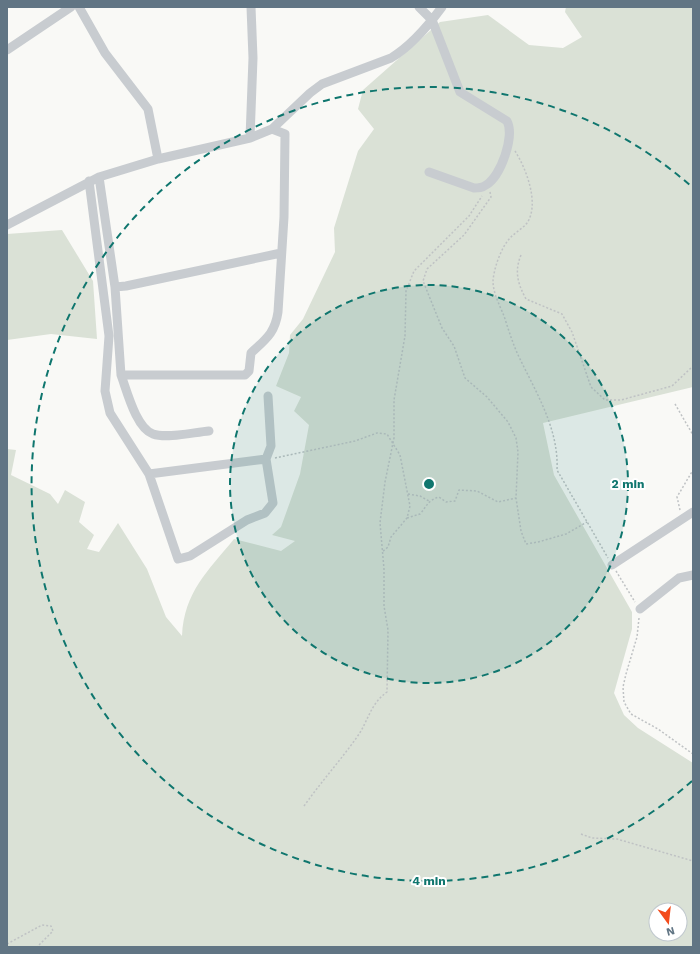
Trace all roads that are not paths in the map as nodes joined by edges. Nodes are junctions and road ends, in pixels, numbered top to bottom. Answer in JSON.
{"nodes":[{"id":1,"x":71,"y":7,"type":"edge"},
{"id":2,"x":79,"y":7,"type":"edge"},
{"id":3,"x":251,"y":7,"type":"edge"},
{"id":4,"x":419,"y":7,"type":"edge"},
{"id":5,"x":442,"y":7,"type":"edge"},
{"id":6,"x":432,"y":20,"type":"junction"},
{"id":7,"x":7,"y":50,"type":"edge"},
{"id":8,"x":272,"y":129,"type":"junction"},
{"id":9,"x":250,"y":138,"type":"junction"},
{"id":10,"x":158,"y":159,"type":"junction"},
{"id":11,"x":429,"y":172,"type":"dead end"},
{"id":12,"x":99,"y":177,"type":"junction"},
{"id":13,"x":89,"y":181,"type":"junction"},
{"id":14,"x":7,"y":225,"type":"edge"},
{"id":15,"x":281,"y":253,"type":"junction"},
{"id":16,"x":115,"y":286,"type":"junction"},
{"id":17,"x":121,"y":375,"type":"junction"},
{"id":18,"x":268,"y":396,"type":"dead end"},
{"id":19,"x":209,"y":431,"type":"dead end"},
{"id":20,"x":266,"y":459,"type":"junction"},
{"id":21,"x":149,"y":474,"type":"junction"},
{"id":22,"x":689,"y":514,"type":"edge"},
{"id":23,"x":612,"y":565,"type":"road end"},
{"id":24,"x":693,"y":575,"type":"edge"},
{"id":25,"x":640,"y":609,"type":"road end"}],
"edges":[{"from":1,"to":7,"type":"street"},
{"from":2,"to":10,"type":"street"},
{"from":3,"to":9,"type":"street"},
{"from":4,"to":6,"type":"street"},
{"from":5,"to":6,"type":"street"},
{"from":6,"to":8,"type":"street"},
{"from":6,"to":11,"type":"street"},
{"from":8,"to":9,"type":"street"},
{"from":8,"to":15,"type":"street"},
{"from":9,"to":10,"type":"street"},
{"from":10,"to":12,"type":"street"},
{"from":12,"to":13,"type":"street"},
{"from":12,"to":16,"type":"street"},
{"from":13,"to":14,"type":"street"},
{"from":13,"to":21,"type":"street"},
{"from":15,"to":16,"type":"street"},
{"from":15,"to":17,"type":"street"},
{"from":16,"to":17,"type":"street"},
{"from":17,"to":19,"type":"street"},
{"from":18,"to":20,"type":"street"},
{"from":20,"to":21,"type":"street"},
{"from":20,"to":21,"type":"street"},
{"from":22,"to":23,"type":"street"},
{"from":24,"to":25,"type":"street"}]}
